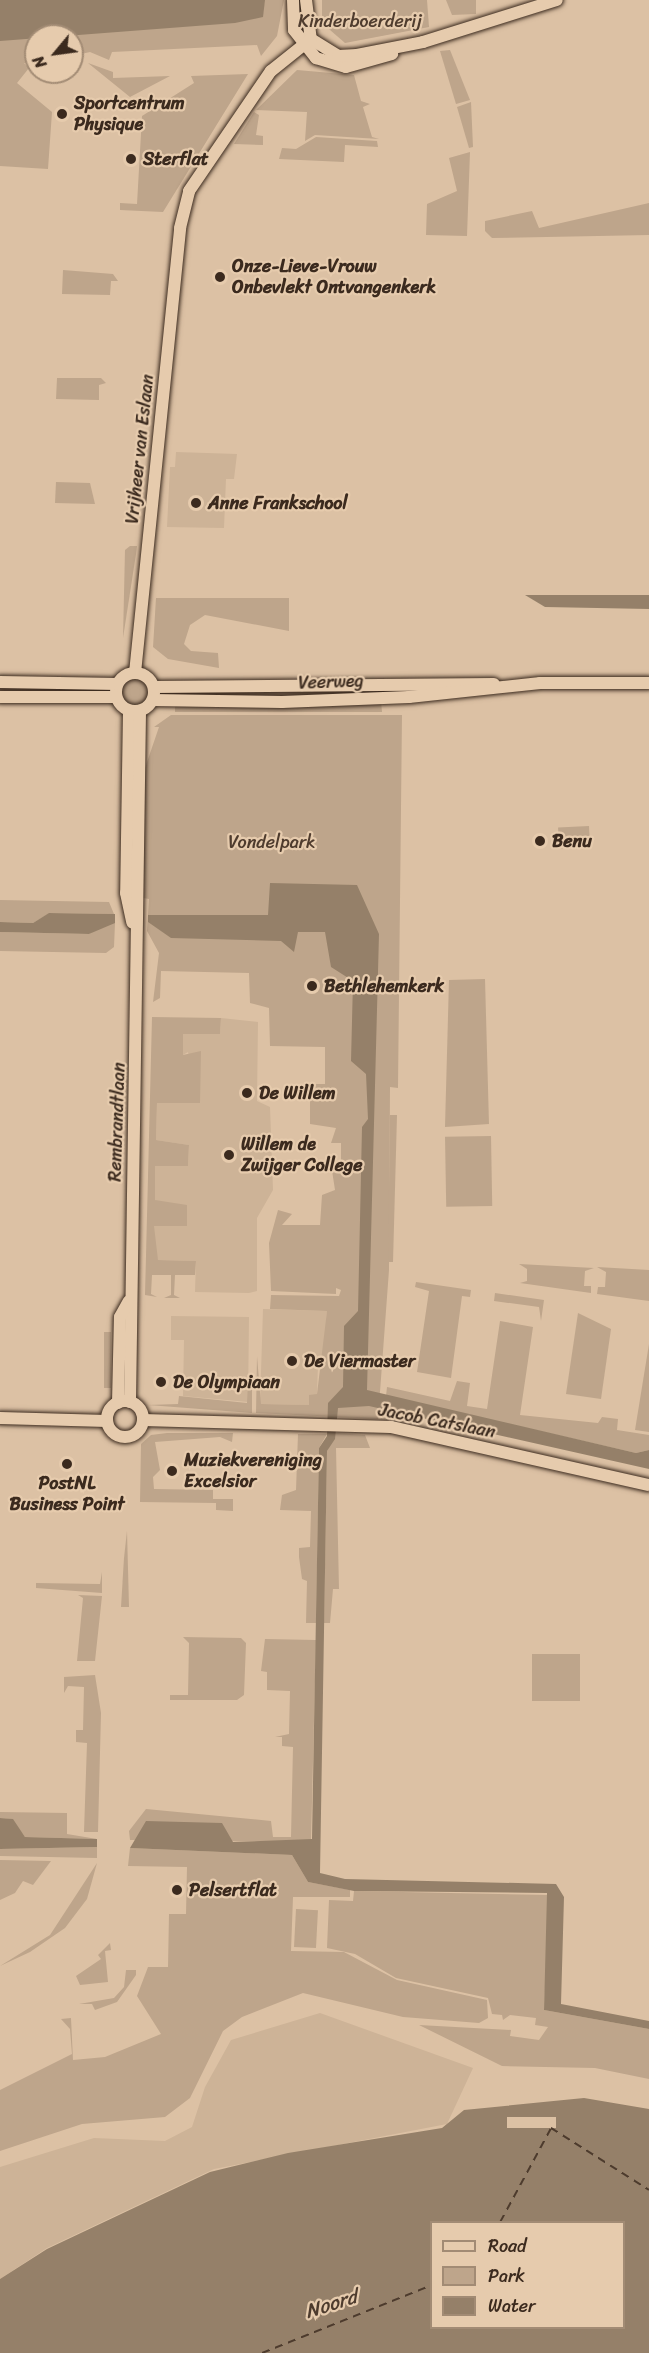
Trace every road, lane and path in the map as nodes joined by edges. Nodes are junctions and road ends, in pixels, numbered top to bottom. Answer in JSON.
{"nodes":[{"id":1,"x":293,"y":0,"type":"edge"},
{"id":2,"x":306,"y":0,"type":"edge"},
{"id":3,"x":557,"y":0,"type":"edge"},
{"id":4,"x":306,"y":41,"type":"junction"},
{"id":5,"x":135,"y":673,"type":"junction"},
{"id":6,"x":0,"y":682,"type":"edge"},
{"id":7,"x":117,"y":684,"type":"junction"},
{"id":8,"x":649,"y":684,"type":"edge"},
{"id":9,"x":153,"y":693,"type":"junction"},
{"id":10,"x":0,"y":697,"type":"edge"},
{"id":11,"x":116,"y":697,"type":"junction"},
{"id":12,"x":134,"y":711,"type":"junction"},
{"id":13,"x":124,"y":1402,"type":"junction"},
{"id":14,"x":0,"y":1418,"type":"edge"},
{"id":15,"x":143,"y":1420,"type":"junction"},
{"id":16,"x":107,"y":1421,"type":"junction"},
{"id":17,"x":649,"y":1485,"type":"edge"}],
"edges":[{"from":1,"to":4,"type":"street"},
{"from":2,"to":4,"type":"street"},
{"from":3,"to":4,"type":"street"},
{"from":4,"to":5,"type":"street","name":"Vrijheer van Eslaan"},
{"from":5,"to":7,"type":"street"},
{"from":5,"to":9,"type":"street"},
{"from":6,"to":7,"type":"street"},
{"from":7,"to":11,"type":"street"},
{"from":8,"to":9,"type":"street","name":"Veerweg"},
{"from":9,"to":12,"type":"street"},
{"from":10,"to":11,"type":"street"},
{"from":11,"to":12,"type":"street"},
{"from":12,"to":13,"type":"street","name":"Rembrandtlaan"},
{"from":13,"to":15,"type":"street"},
{"from":13,"to":16,"type":"street"},
{"from":14,"to":16,"type":"street"},
{"from":15,"to":16,"type":"street"},
{"from":15,"to":17,"type":"street","name":"Jacob Catslaan"}]}
